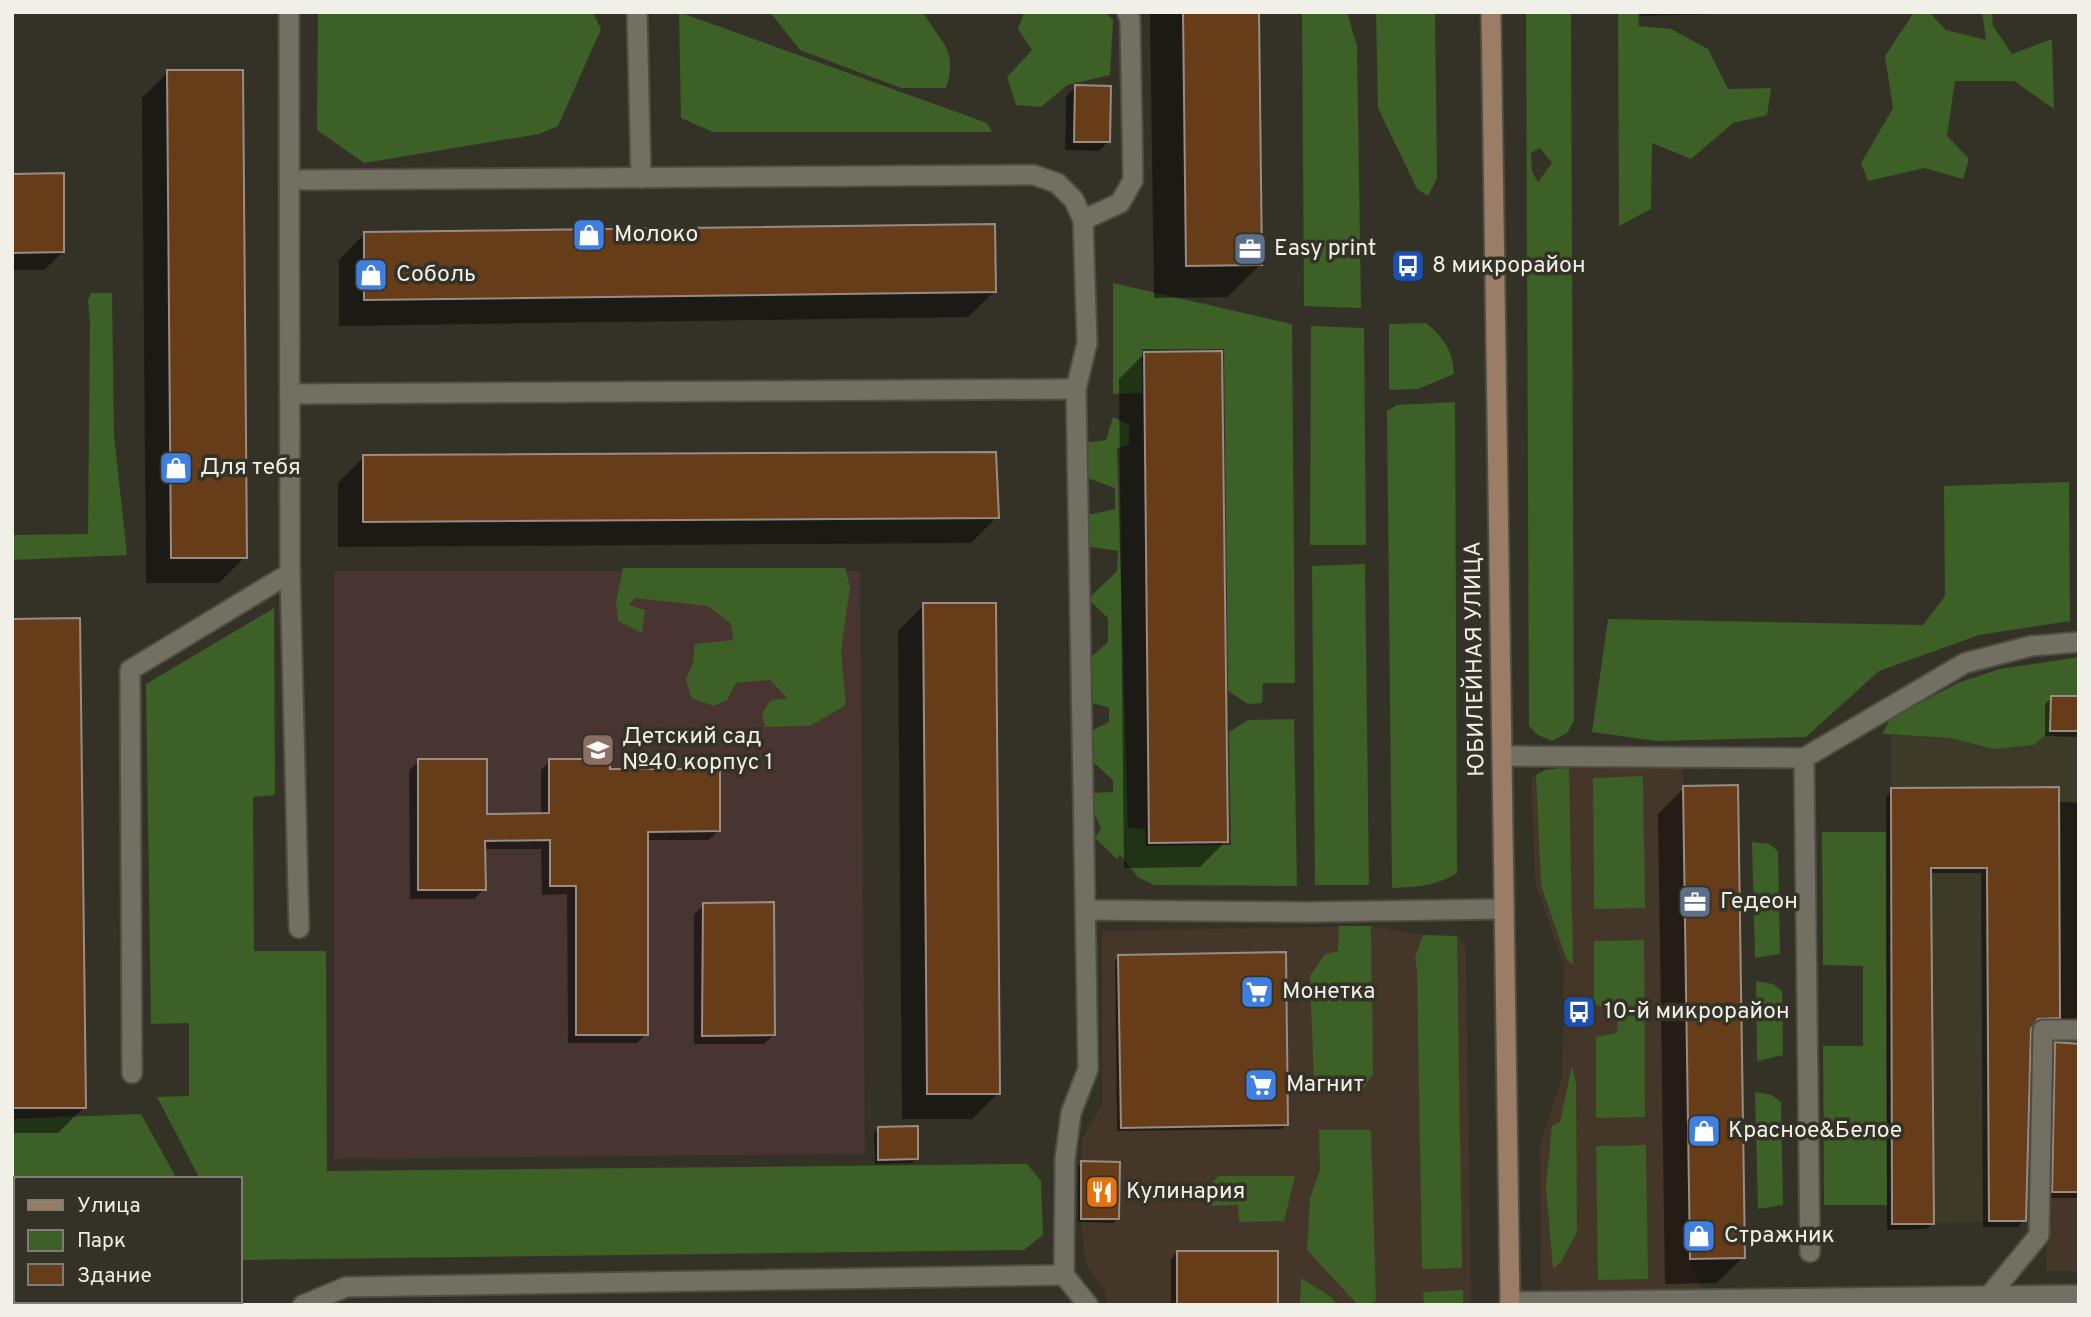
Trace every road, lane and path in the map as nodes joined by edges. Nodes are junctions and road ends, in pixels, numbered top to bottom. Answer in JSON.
{"nodes":[{"id":1,"x":289,"y":12,"type":"edge"},
{"id":2,"x":637,"y":12,"type":"edge"},
{"id":3,"x":1127,"y":12,"type":"edge"},
{"id":4,"x":1490,"y":12,"type":"edge"},
{"id":5,"x":641,"y":177,"type":"junction"},
{"id":6,"x":290,"y":180,"type":"junction"},
{"id":7,"x":1083,"y":220,"type":"junction"},
{"id":8,"x":1076,"y":389,"type":"junction"},
{"id":9,"x":290,"y":394,"type":"junction"},
{"id":10,"x":290,"y":573,"type":"junction"},
{"id":11,"x":2079,"y":642,"type":"edge"},
{"id":12,"x":1502,"y":756,"type":"junction"},
{"id":13,"x":1804,"y":758,"type":"junction"},
{"id":14,"x":1504,"y":909,"type":"junction"},
{"id":15,"x":1086,"y":910,"type":"junction"},
{"id":16,"x":299,"y":928,"type":"dead end"},
{"id":17,"x":2079,"y":1030,"type":"edge"},
{"id":18,"x":132,"y":1073,"type":"dead end"},
{"id":19,"x":1810,"y":1252,"type":"dead end"},
{"id":20,"x":1064,"y":1275,"type":"junction"},
{"id":21,"x":1990,"y":1295,"type":"junction"},
{"id":22,"x":2079,"y":1295,"type":"edge"},
{"id":23,"x":1510,"y":1303,"type":"edge"},
{"id":24,"x":303,"y":1305,"type":"edge"},
{"id":25,"x":1088,"y":1305,"type":"edge"}],
"edges":[{"from":1,"to":6,"type":"lane"},
{"from":2,"to":5,"type":"lane"},
{"from":3,"to":7,"type":"lane"},
{"from":4,"to":12,"type":"main road","name":"ЮБИЛЕЙНАЯ УЛИЦА"},
{"from":5,"to":6,"type":"lane"},
{"from":5,"to":7,"type":"lane"},
{"from":6,"to":9,"type":"lane"},
{"from":7,"to":8,"type":"lane"},
{"from":8,"to":9,"type":"lane"},
{"from":8,"to":15,"type":"lane"},
{"from":9,"to":10,"type":"lane"},
{"from":10,"to":16,"type":"lane"},
{"from":10,"to":18,"type":"lane"},
{"from":11,"to":13,"type":"lane"},
{"from":12,"to":13,"type":"lane"},
{"from":12,"to":14,"type":"main road","name":"ЮБИЛЕЙНАЯ УЛИЦА"},
{"from":13,"to":19,"type":"lane"},
{"from":14,"to":15,"type":"lane"},
{"from":14,"to":23,"type":"main road","name":"ЮБИЛЕЙНАЯ УЛИЦА"},
{"from":15,"to":20,"type":"lane"},
{"from":17,"to":21,"type":"lane"},
{"from":20,"to":24,"type":"lane"},
{"from":20,"to":25,"type":"lane"},
{"from":21,"to":22,"type":"lane"},
{"from":21,"to":23,"type":"lane"}]}
